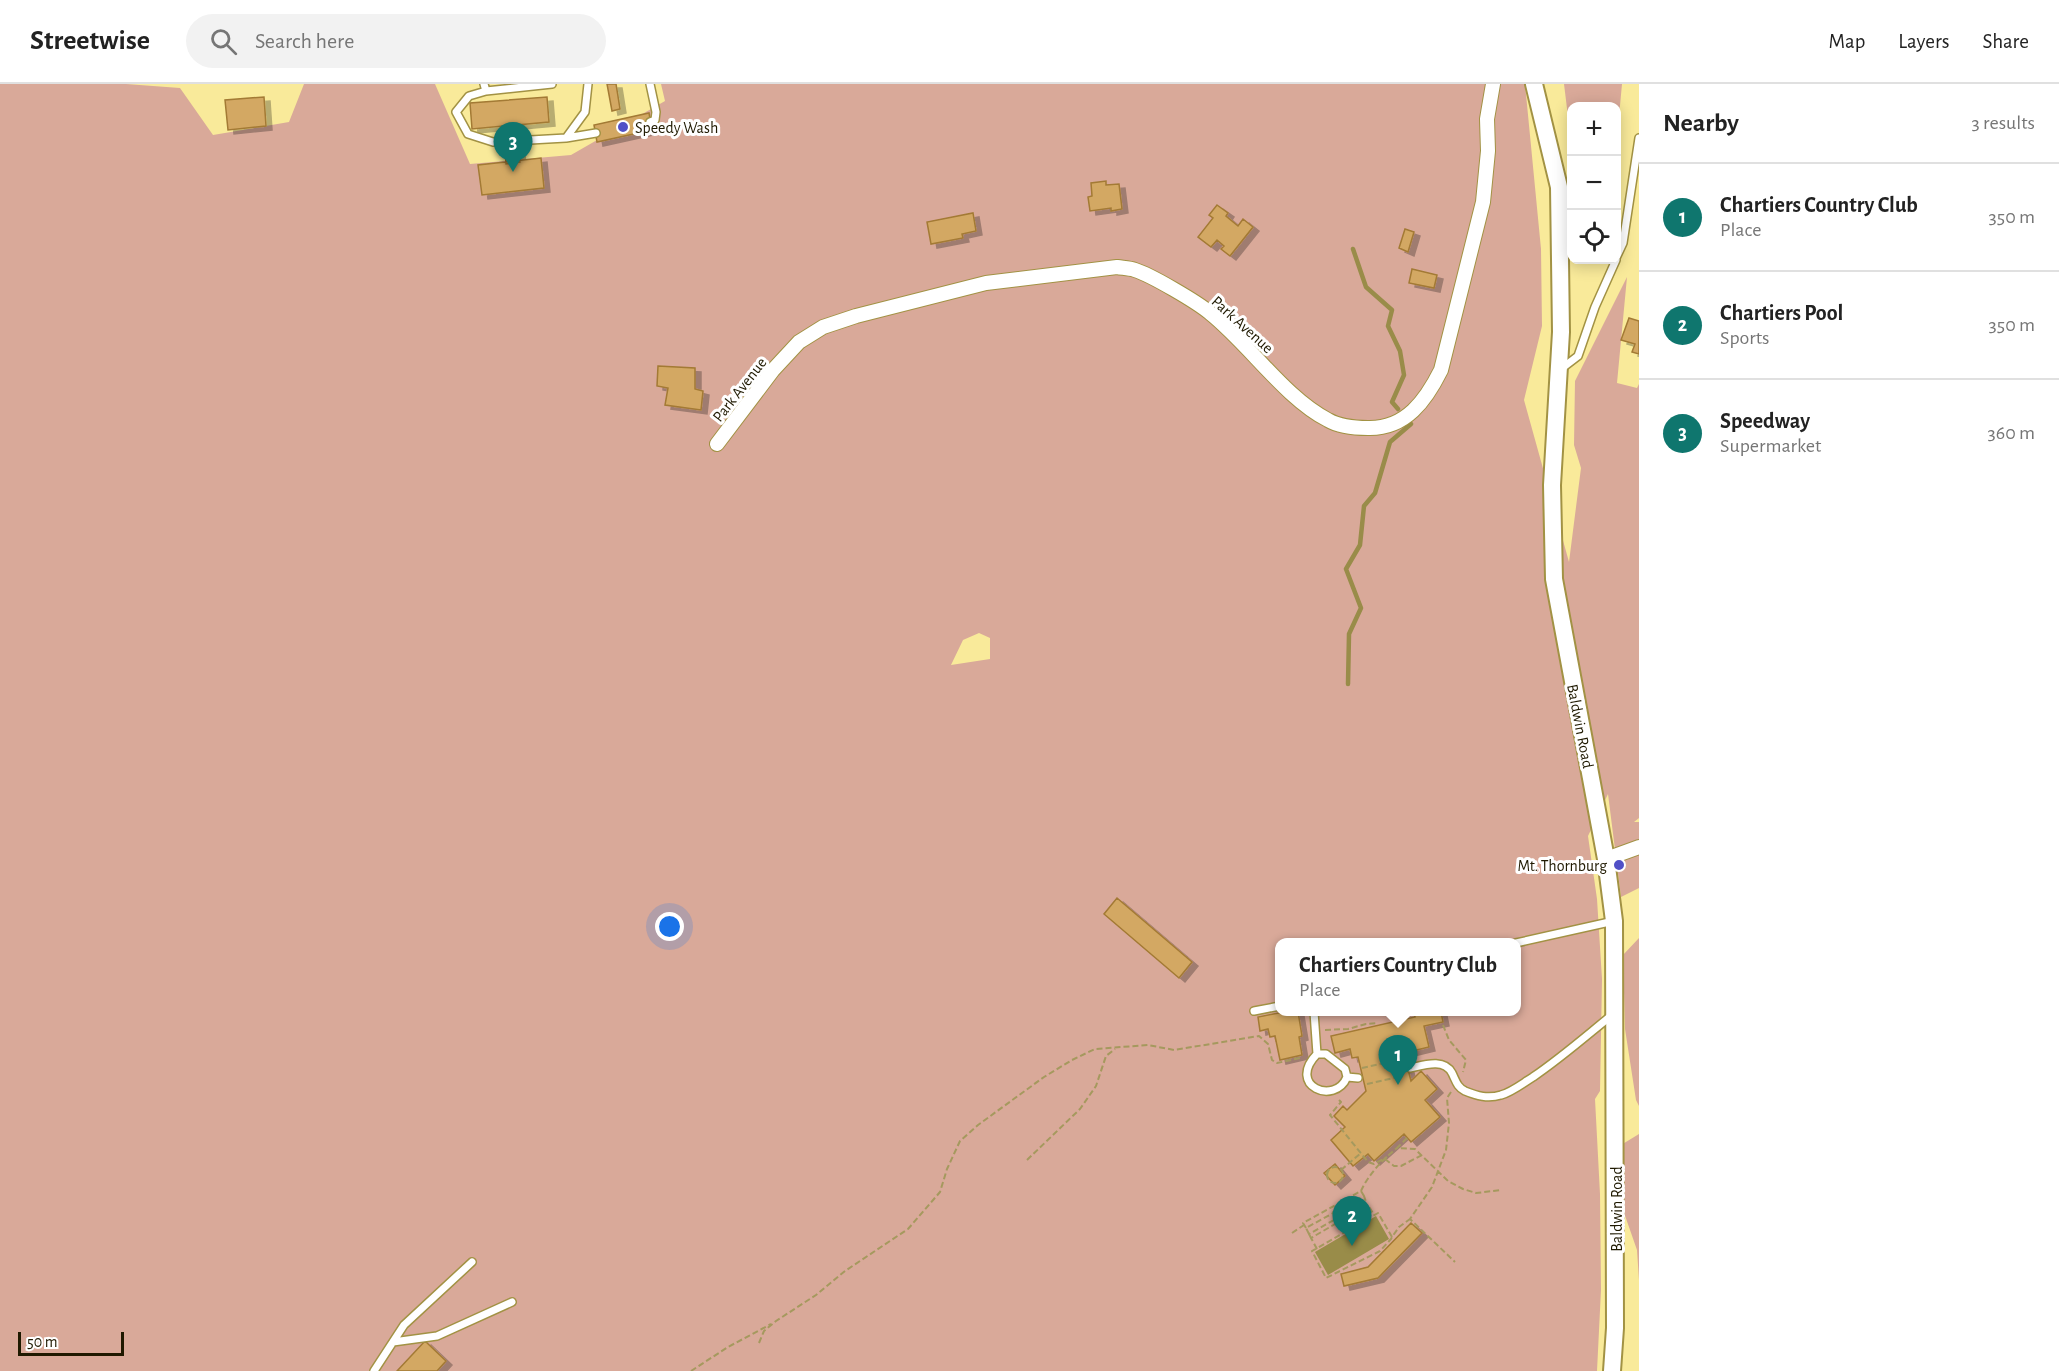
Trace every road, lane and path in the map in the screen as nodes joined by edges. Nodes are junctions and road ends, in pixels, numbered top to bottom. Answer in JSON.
{"nodes":[{"id":1,"x":552,"y":84,"type":"edge"},
{"id":2,"x":588,"y":84,"type":"edge"},
{"id":3,"x":650,"y":84,"type":"edge"},
{"id":4,"x":1493,"y":84,"type":"edge"},
{"id":5,"x":1533,"y":84,"type":"edge"},
{"id":6,"x":485,"y":87,"type":"edge"},
{"id":7,"x":650,"y":122,"type":"dead end"},
{"id":8,"x":596,"y":133,"type":"dead end"},
{"id":9,"x":566,"y":138,"type":"junction"},
{"id":10,"x":1639,"y":138,"type":"edge"},
{"id":11,"x":1621,"y":248,"type":"edge"},
{"id":12,"x":1614,"y":264,"type":"edge"},
{"id":13,"x":1558,"y":370,"type":"junction"},
{"id":14,"x":717,"y":444,"type":"dead end"},
{"id":15,"x":1639,"y":847,"type":"edge"},
{"id":16,"x":1606,"y":859,"type":"junction"},
{"id":17,"x":1614,"y":921,"type":"junction"},
{"id":18,"x":1521,"y":942,"type":"edge"},
{"id":19,"x":1275,"y":1007,"type":"edge"},
{"id":20,"x":1254,"y":1011,"type":"dead end"},
{"id":21,"x":1615,"y":1012,"type":"junction"},
{"id":22,"x":1314,"y":1016,"type":"edge"},
{"id":23,"x":1443,"y":1025,"type":"dead end"},
{"id":24,"x":1254,"y":1036,"type":"dead end"},
{"id":25,"x":1116,"y":1048,"type":"junction"},
{"id":26,"x":1317,"y":1054,"type":"junction"},
{"id":27,"x":1413,"y":1057,"type":"dead end"},
{"id":28,"x":1420,"y":1066,"type":"junction"},
{"id":29,"x":1410,"y":1068,"type":"dead end"},
{"id":30,"x":1353,"y":1078,"type":"junction"},
{"id":31,"x":1456,"y":1083,"type":"junction"},
{"id":32,"x":1333,"y":1090,"type":"junction"},
{"id":33,"x":1407,"y":1138,"type":"dead end"},
{"id":34,"x":1397,"y":1148,"type":"junction"},
{"id":35,"x":1361,"y":1153,"type":"junction"},
{"id":36,"x":1423,"y":1155,"type":"junction"},
{"id":37,"x":1386,"y":1158,"type":"junction"},
{"id":38,"x":1027,"y":1160,"type":"dead end"},
{"id":39,"x":1341,"y":1170,"type":"junction"},
{"id":40,"x":1437,"y":1171,"type":"junction"},
{"id":41,"x":1502,"y":1190,"type":"dead end"},
{"id":42,"x":1361,"y":1191,"type":"junction"},
{"id":43,"x":1364,"y":1196,"type":"junction"},
{"id":44,"x":1366,"y":1202,"type":"junction"},
{"id":45,"x":1368,"y":1206,"type":"junction"},
{"id":46,"x":1331,"y":1207,"type":"junction"},
{"id":47,"x":1334,"y":1212,"type":"junction"},
{"id":48,"x":1374,"y":1215,"type":"junction"},
{"id":49,"x":1338,"y":1220,"type":"junction"},
{"id":50,"x":1410,"y":1220,"type":"junction"},
{"id":51,"x":1305,"y":1227,"type":"junction"},
{"id":52,"x":1345,"y":1232,"type":"junction"},
{"id":53,"x":1292,"y":1233,"type":"dead end"},
{"id":54,"x":1309,"y":1234,"type":"junction"},
{"id":55,"x":1392,"y":1237,"type":"junction"},
{"id":56,"x":1311,"y":1239,"type":"junction"},
{"id":57,"x":1317,"y":1249,"type":"junction"},
{"id":58,"x":472,"y":1262,"type":"dead end"},
{"id":59,"x":1455,"y":1263,"type":"dead end"},
{"id":60,"x":512,"y":1302,"type":"dead end"},
{"id":61,"x":781,"y":1318,"type":"junction"},
{"id":62,"x":393,"y":1342,"type":"junction"},
{"id":63,"x":759,"y":1343,"type":"dead end"},
{"id":64,"x":374,"y":1371,"type":"edge"},
{"id":65,"x":691,"y":1371,"type":"edge"},
{"id":66,"x":1612,"y":1371,"type":"edge"}],
"edges":[{"from":1,"to":6,"type":"lane"},
{"from":2,"to":9,"type":"lane"},
{"from":3,"to":7,"type":"lane"},
{"from":4,"to":14,"type":"street","name":"Park Avenue"},
{"from":5,"to":13,"type":"street","name":"Baldwin Road"},
{"from":6,"to":9,"type":"lane"},
{"from":8,"to":9,"type":"lane"},
{"from":10,"to":11,"type":"lane"},
{"from":12,"to":13,"type":"lane"},
{"from":13,"to":16,"type":"street","name":"Baldwin Road"},
{"from":15,"to":16,"type":"street"},
{"from":16,"to":17,"type":"street","name":"Baldwin Road"},
{"from":17,"to":18,"type":"lane"},
{"from":17,"to":21,"type":"street","name":"Baldwin Road"},
{"from":19,"to":20,"type":"lane"},
{"from":21,"to":31,"type":"lane"},
{"from":21,"to":66,"type":"street","name":"Baldwin Road"},
{"from":22,"to":26,"type":"lane"},
{"from":23,"to":31,"type":"path"},
{"from":24,"to":25,"type":"path"},
{"from":25,"to":38,"type":"path"},
{"from":25,"to":61,"type":"path"},
{"from":26,"to":30,"type":"lane"},
{"from":26,"to":32,"type":"lane"},
{"from":27,"to":30,"type":"path"},
{"from":28,"to":29,"type":"lane"},
{"from":28,"to":30,"type":"path"},
{"from":28,"to":31,"type":"lane"},
{"from":30,"to":32,"type":"lane"},
{"from":31,"to":40,"type":"path"},
{"from":32,"to":35,"type":"path"},
{"from":33,"to":34,"type":"path"},
{"from":34,"to":36,"type":"path"},
{"from":34,"to":37,"type":"path"},
{"from":35,"to":37,"type":"path"},
{"from":35,"to":39,"type":"path"},
{"from":36,"to":37,"type":"path"},
{"from":36,"to":40,"type":"path"},
{"from":37,"to":42,"type":"path"},
{"from":39,"to":39,"type":"path"},
{"from":40,"to":41,"type":"path"},
{"from":40,"to":50,"type":"path"},
{"from":42,"to":43,"type":"path"},
{"from":42,"to":46,"type":"path"},
{"from":43,"to":44,"type":"path"},
{"from":43,"to":47,"type":"path"},
{"from":44,"to":45,"type":"path"},
{"from":44,"to":49,"type":"path"},
{"from":45,"to":48,"type":"path"},
{"from":45,"to":49,"type":"path"},
{"from":46,"to":47,"type":"path"},
{"from":46,"to":51,"type":"path"},
{"from":47,"to":49,"type":"path"},
{"from":47,"to":51,"type":"path"},
{"from":48,"to":52,"type":"path"},
{"from":48,"to":55,"type":"path"},
{"from":49,"to":52,"type":"path"},
{"from":49,"to":54,"type":"path"},
{"from":49,"to":56,"type":"path"},
{"from":50,"to":55,"type":"path"},
{"from":50,"to":59,"type":"path"},
{"from":51,"to":53,"type":"path"},
{"from":51,"to":54,"type":"path"},
{"from":52,"to":57,"type":"path"},
{"from":54,"to":56,"type":"path"},
{"from":55,"to":57,"type":"path"},
{"from":56,"to":57,"type":"path"},
{"from":58,"to":62,"type":"lane"},
{"from":60,"to":62,"type":"lane"},
{"from":61,"to":63,"type":"path"},
{"from":61,"to":65,"type":"path"},
{"from":62,"to":64,"type":"lane"}]}
